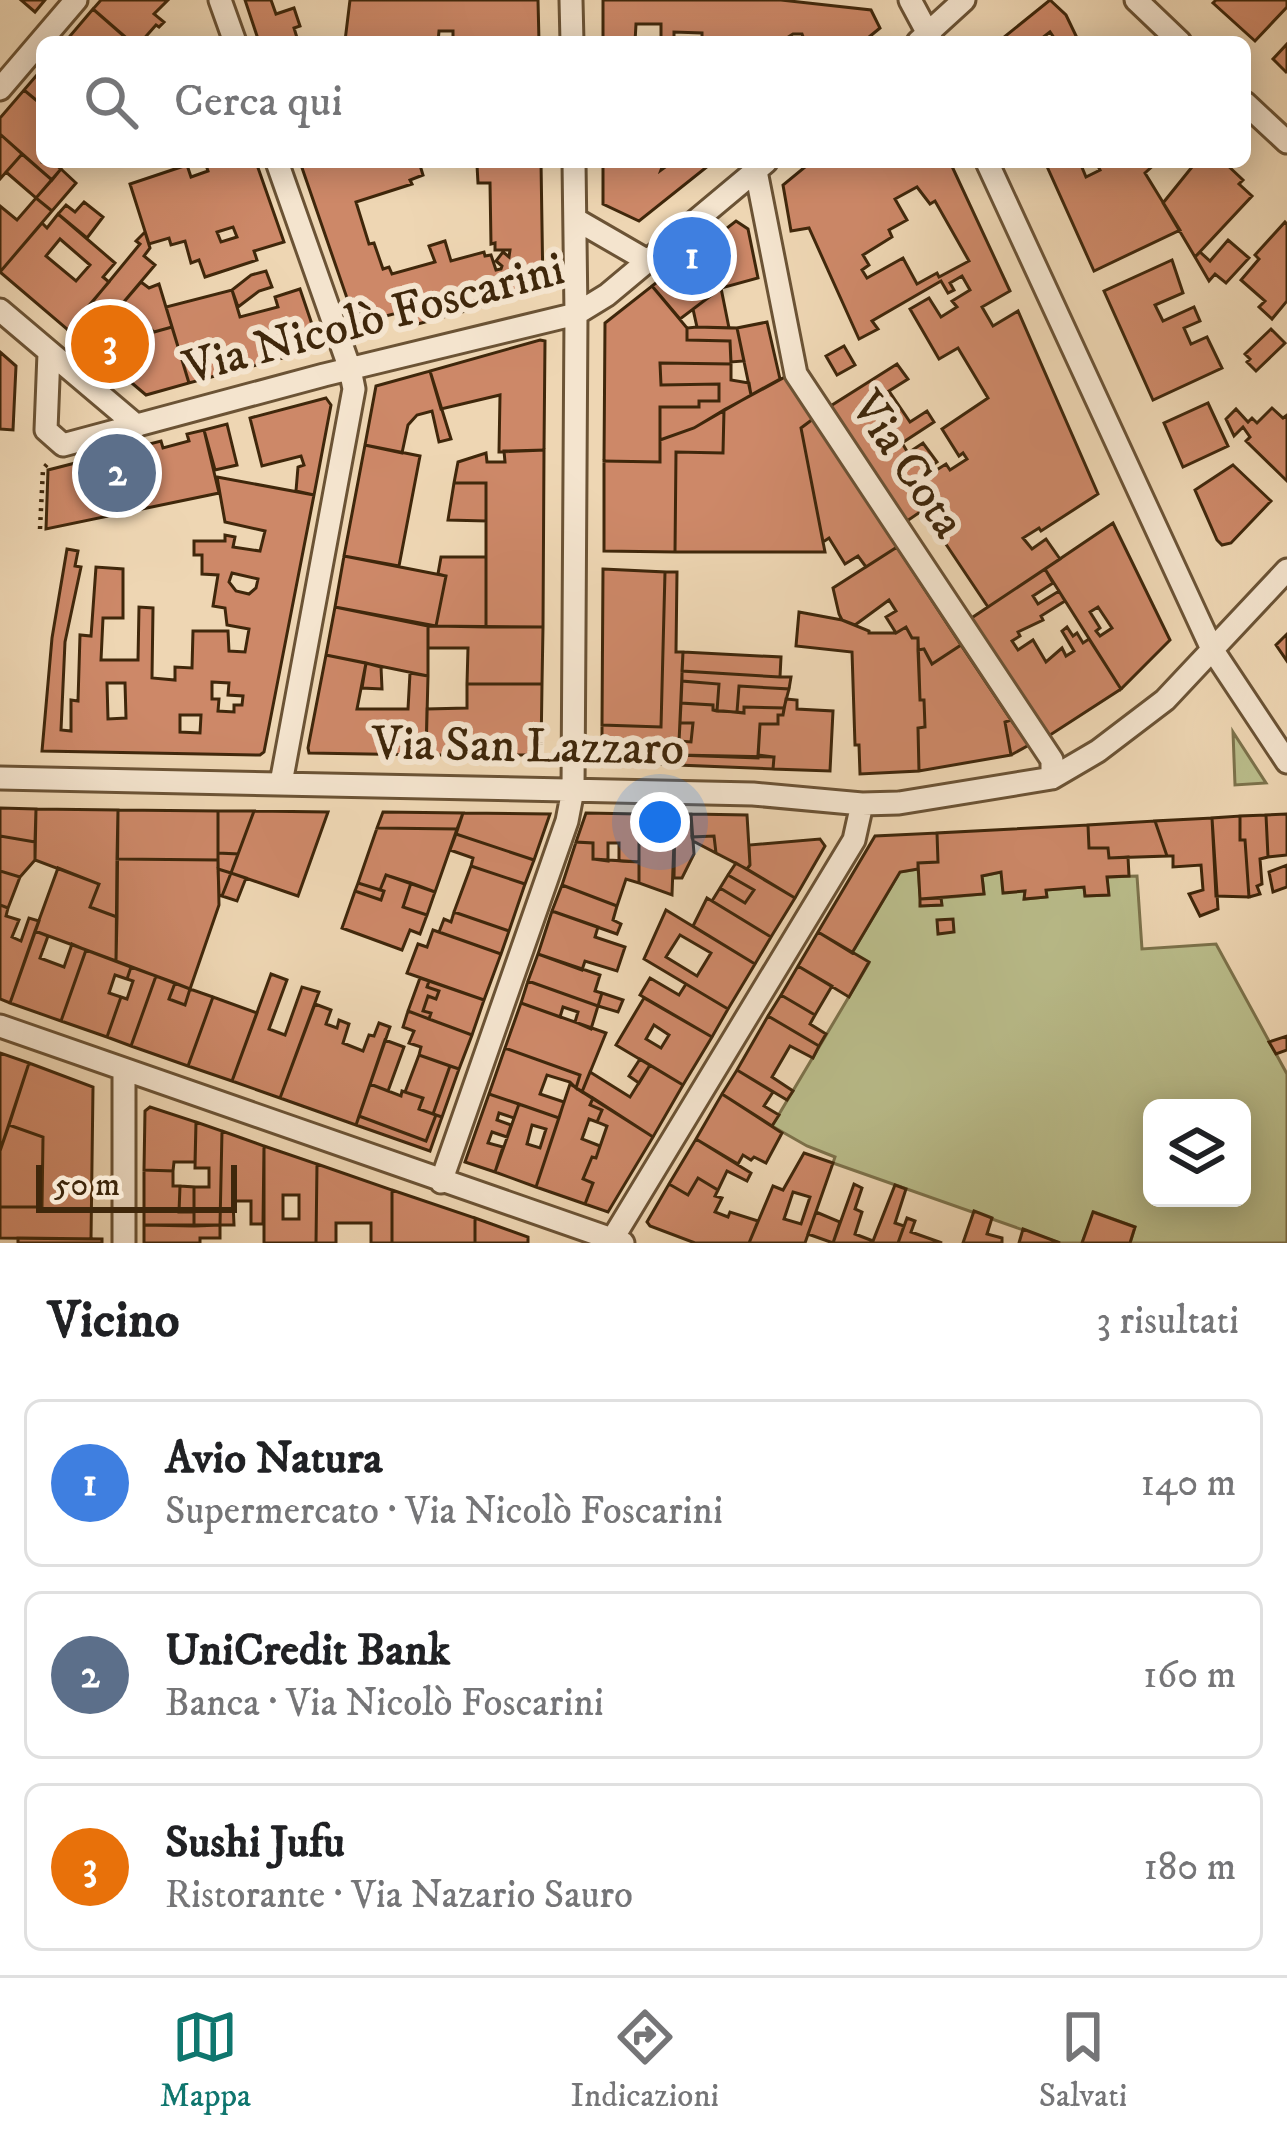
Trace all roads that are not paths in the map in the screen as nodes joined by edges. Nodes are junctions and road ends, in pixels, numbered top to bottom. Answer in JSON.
{"nodes":[{"id":1,"x":76,"y":0,"type":"edge"},
{"id":2,"x":220,"y":0,"type":"edge"},
{"id":3,"x":571,"y":0,"type":"edge"},
{"id":4,"x":910,"y":0,"type":"edge"},
{"id":5,"x":964,"y":0,"type":"edge"},
{"id":6,"x":1136,"y":0,"type":"edge"},
{"id":7,"x":45,"y":36,"type":"edge"},
{"id":8,"x":233,"y":36,"type":"edge"},
{"id":9,"x":572,"y":36,"type":"edge"},
{"id":10,"x":925,"y":36,"type":"edge"},
{"id":11,"x":929,"y":36,"type":"edge"},
{"id":12,"x":1174,"y":36,"type":"edge"},
{"id":13,"x":36,"y":47,"type":"edge"},
{"id":14,"x":0,"y":89,"type":"edge"},
{"id":15,"x":1251,"y":109,"type":"edge"},
{"id":16,"x":1287,"y":142,"type":"edge"},
{"id":17,"x":279,"y":168,"type":"edge"},
{"id":18,"x":574,"y":168,"type":"edge"},
{"id":19,"x":759,"y":168,"type":"edge"},
{"id":20,"x":761,"y":168,"type":"edge"},
{"id":21,"x":990,"y":168,"type":"edge"},
{"id":22,"x":575,"y":219,"type":"junction"},
{"id":23,"x":646,"y":260,"type":"junction"},
{"id":24,"x":0,"y":310,"type":"edge"},
{"id":25,"x":576,"y":314,"type":"junction"},
{"id":26,"x":49,"y":352,"type":"junction"},
{"id":27,"x":350,"y":369,"type":"junction"},
{"id":28,"x":137,"y":426,"type":"junction"},
{"id":29,"x":1287,"y":570,"type":"edge"},
{"id":30,"x":1212,"y":649,"type":"junction"},
{"id":31,"x":1287,"y":762,"type":"edge"},
{"id":32,"x":0,"y":778,"type":"edge"},
{"id":33,"x":1052,"y":778,"type":"junction"},
{"id":34,"x":281,"y":783,"type":"junction"},
{"id":35,"x":574,"y":790,"type":"junction"},
{"id":36,"x":862,"y":804,"type":"junction"},
{"id":37,"x":0,"y":1026,"type":"edge"},
{"id":38,"x":124,"y":1071,"type":"junction"},
{"id":39,"x":441,"y":1182,"type":"junction"},
{"id":40,"x":615,"y":1242,"type":"edge"},
{"id":41,"x":124,"y":1243,"type":"edge"}],
"edges":[{"from":1,"to":7,"type":"street"},
{"from":2,"to":8,"type":"street"},
{"from":3,"to":9,"type":"street"},
{"from":4,"to":10,"type":"street"},
{"from":5,"to":11,"type":"street"},
{"from":6,"to":12,"type":"street"},
{"from":13,"to":14,"type":"street"},
{"from":15,"to":16,"type":"street"},
{"from":17,"to":27,"type":"street"},
{"from":18,"to":22,"type":"street"},
{"from":19,"to":23,"type":"street","name":"Via Nicolò Foscarini"},
{"from":20,"to":33,"type":"street","name":"Via Cota"},
{"from":21,"to":30,"type":"street"},
{"from":22,"to":23,"type":"street","name":"Via Nicolò Foscarini"},
{"from":22,"to":25,"type":"street"},
{"from":23,"to":25,"type":"street","name":"Via Nicolò Foscarini"},
{"from":24,"to":26,"type":"street"},
{"from":25,"to":27,"type":"street","name":"Via Nicolò Foscarini"},
{"from":25,"to":35,"type":"street"},
{"from":26,"to":28,"type":"street"},
{"from":26,"to":28,"type":"street","name":"Via Nicolò Foscarini"},
{"from":27,"to":28,"type":"street","name":"Via Nicolò Foscarini"},
{"from":27,"to":34,"type":"street"},
{"from":29,"to":30,"type":"street"},
{"from":30,"to":31,"type":"street"},
{"from":30,"to":33,"type":"street"},
{"from":32,"to":34,"type":"street","name":"Via San Lazzaro"},
{"from":33,"to":36,"type":"street","name":"Via San Lazzaro"},
{"from":34,"to":35,"type":"street","name":"Via San Lazzaro"},
{"from":35,"to":36,"type":"street","name":"Via San Lazzaro"},
{"from":35,"to":39,"type":"street"},
{"from":36,"to":40,"type":"street"},
{"from":37,"to":38,"type":"street"},
{"from":38,"to":39,"type":"street"},
{"from":38,"to":41,"type":"street"},
{"from":39,"to":40,"type":"street"}]}
